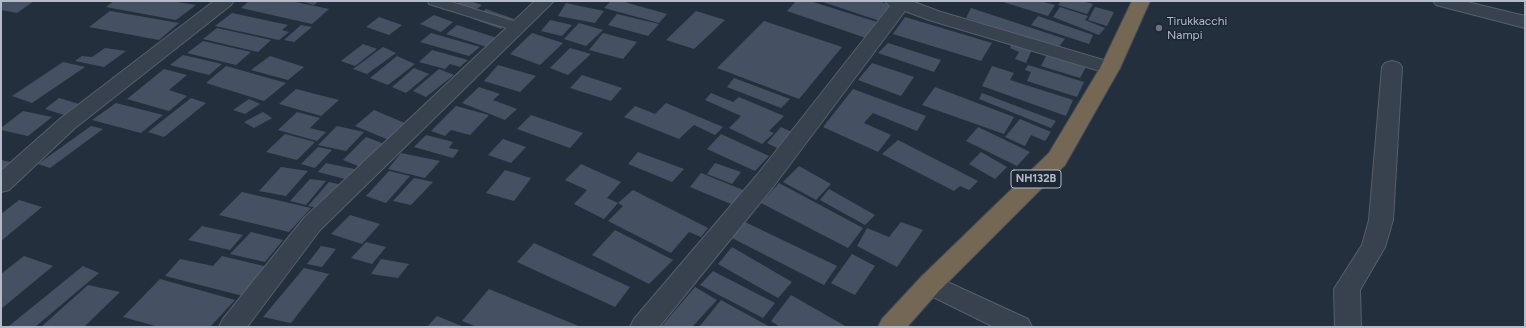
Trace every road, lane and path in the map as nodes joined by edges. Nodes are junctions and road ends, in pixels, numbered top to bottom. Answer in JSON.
{"nodes":[{"id":1,"x":225,"y":1,"type":"edge"},
{"id":2,"x":434,"y":1,"type":"edge"},
{"id":3,"x":545,"y":1,"type":"edge"},
{"id":4,"x":1141,"y":1,"type":"edge"},
{"id":5,"x":1442,"y":1,"type":"edge"},
{"id":6,"x":897,"y":2,"type":"edge"},
{"id":7,"x":1490,"y":6,"type":"edge"},
{"id":8,"x":1525,"y":22,"type":"edge"},
{"id":9,"x":518,"y":27,"type":"junction"},
{"id":10,"x":1392,"y":67,"type":"dead end"},
{"id":11,"x":1110,"y":68,"type":"junction"},
{"id":12,"x":1,"y":184,"type":"edge"},
{"id":13,"x":930,"y":284,"type":"junction"},
{"id":14,"x":232,"y":327,"type":"edge"},
{"id":15,"x":643,"y":327,"type":"edge"},
{"id":16,"x":891,"y":327,"type":"edge"},
{"id":17,"x":1019,"y":327,"type":"edge"},
{"id":18,"x":1348,"y":327,"type":"edge"}],
"edges":[{"from":1,"to":12,"type":"street"},
{"from":2,"to":9,"type":"lane"},
{"from":3,"to":9,"type":"street"},
{"from":4,"to":11,"type":"highway","number":"NH132B"},
{"from":5,"to":7,"type":"street"},
{"from":6,"to":11,"type":"street"},
{"from":6,"to":15,"type":"street"},
{"from":7,"to":8,"type":"street"},
{"from":9,"to":14,"type":"street"},
{"from":10,"to":18,"type":"street"},
{"from":11,"to":13,"type":"highway","number":"NH132B"},
{"from":13,"to":16,"type":"highway","number":"NH132B"},
{"from":13,"to":17,"type":"street"}]}
